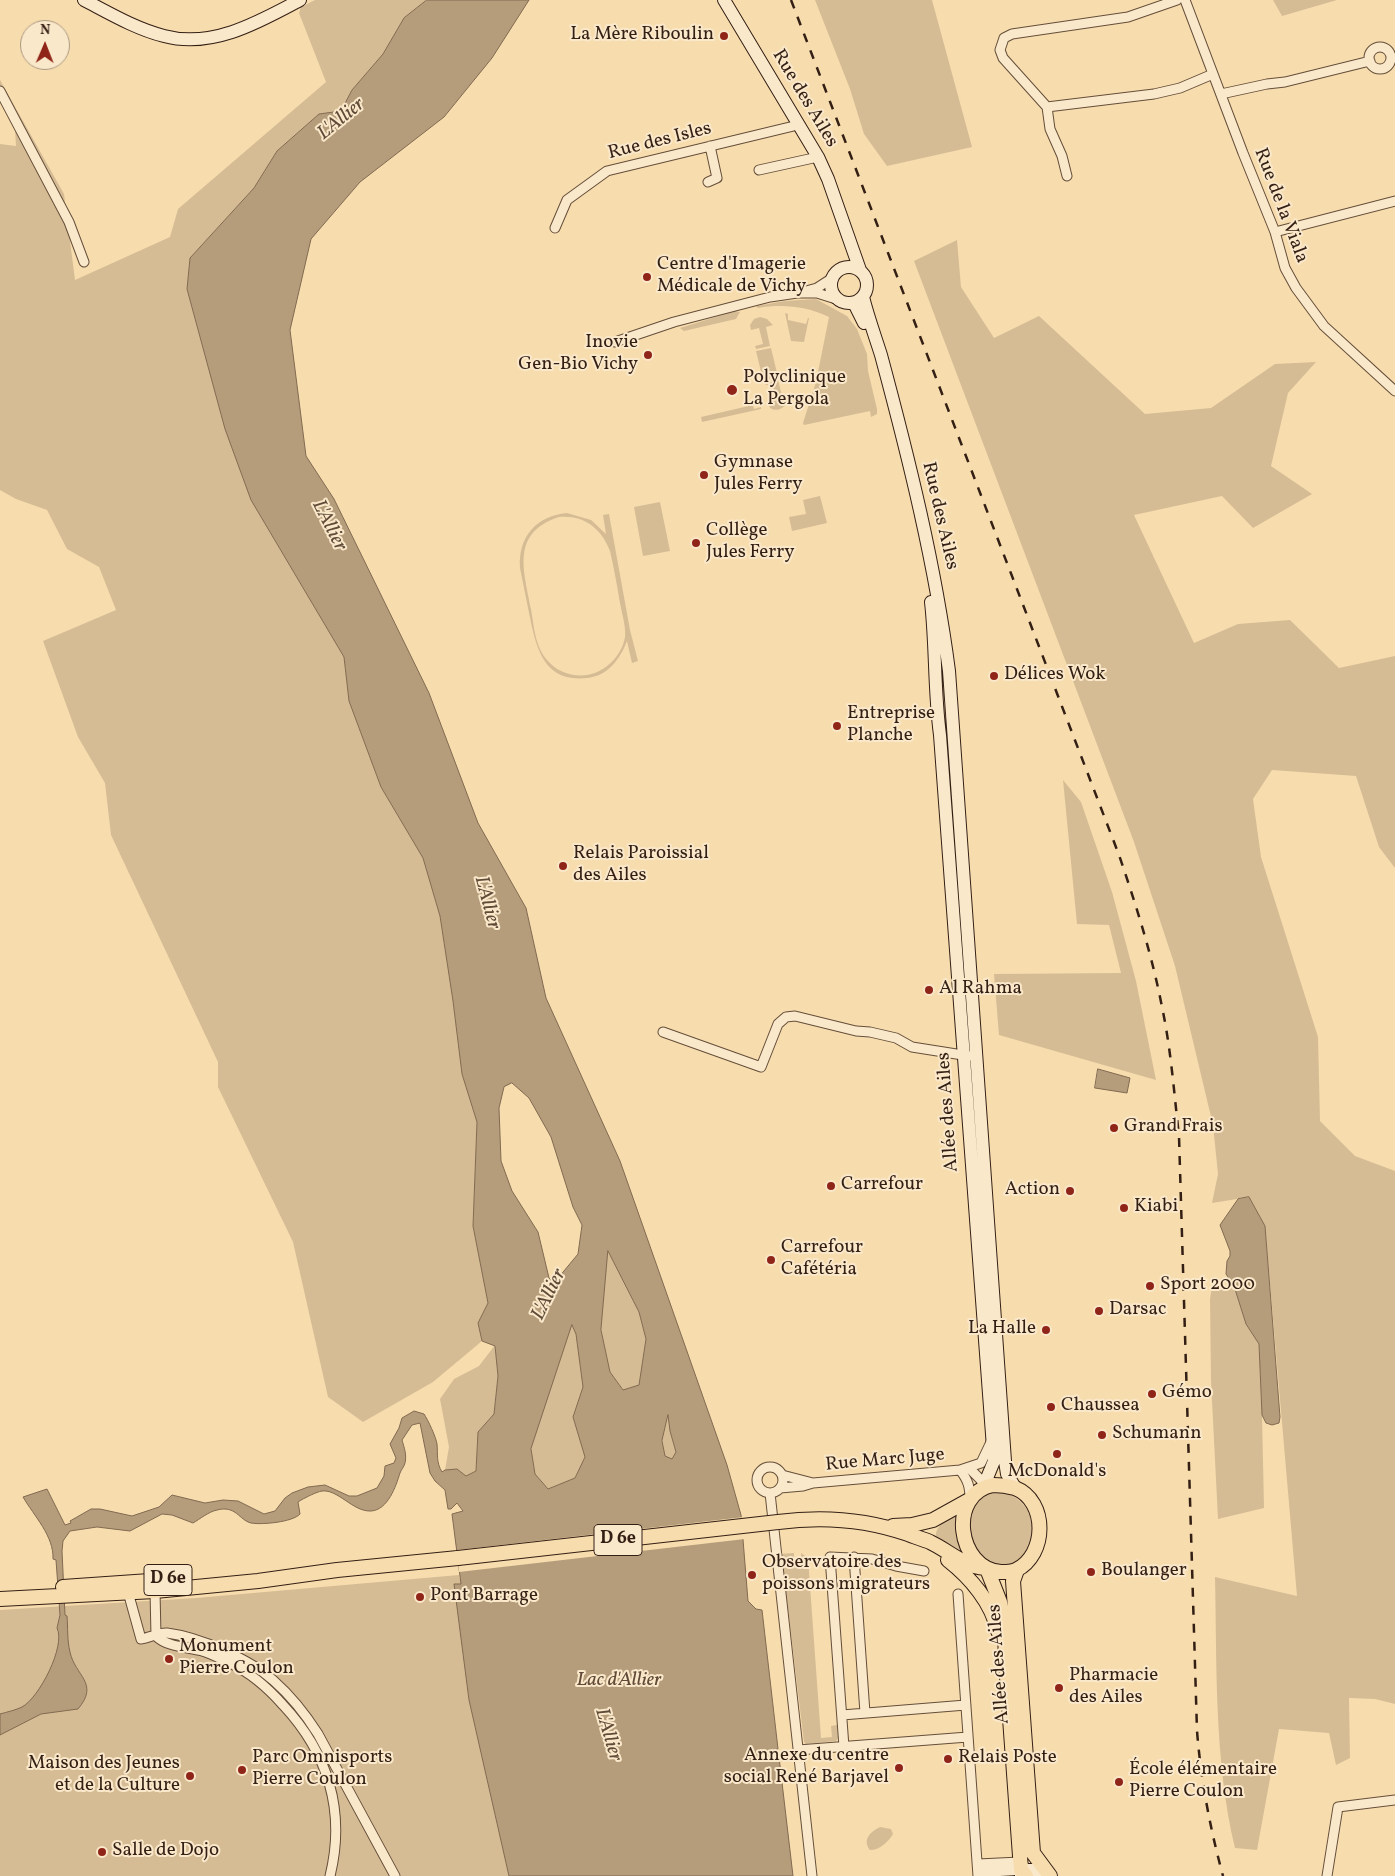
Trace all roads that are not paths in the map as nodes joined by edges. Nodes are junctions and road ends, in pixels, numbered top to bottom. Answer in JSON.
{"nodes":[{"id":1,"x":84,"y":0,"type":"edge"},
{"id":2,"x":300,"y":0,"type":"edge"},
{"id":3,"x":724,"y":0,"type":"edge"},
{"id":4,"x":1177,"y":0,"type":"edge"},
{"id":5,"x":1185,"y":0,"type":"edge"},
{"id":6,"x":1370,"y":61,"type":"dead end"},
{"id":7,"x":1213,"y":74,"type":"junction"},
{"id":8,"x":0,"y":91,"type":"edge"},
{"id":9,"x":1221,"y":94,"type":"junction"},
{"id":10,"x":1047,"y":107,"type":"junction"},
{"id":11,"x":798,"y":126,"type":"junction"},
{"id":12,"x":710,"y":146,"type":"junction"},
{"id":13,"x":818,"y":157,"type":"junction"},
{"id":14,"x":759,"y":170,"type":"dead end"},
{"id":15,"x":1067,"y":176,"type":"dead end"},
{"id":16,"x":708,"y":182,"type":"dead end"},
{"id":17,"x":1395,"y":202,"type":"edge"},
{"id":18,"x":842,"y":220,"type":"junction"},
{"id":19,"x":555,"y":228,"type":"dead end"},
{"id":20,"x":1275,"y":232,"type":"junction"},
{"id":21,"x":84,"y":262,"type":"dead end"},
{"id":22,"x":844,"y":267,"type":"junction"},
{"id":23,"x":860,"y":270,"type":"junction"},
{"id":24,"x":831,"y":279,"type":"junction"},
{"id":25,"x":797,"y":293,"type":"junction"},
{"id":26,"x":836,"y":298,"type":"junction"},
{"id":27,"x":859,"y":300,"type":"junction"},
{"id":28,"x":615,"y":342,"type":"dead end"},
{"id":29,"x":1395,"y":391,"type":"edge"},
{"id":30,"x":940,"y":735,"type":"joint"},
{"id":31,"x":954,"y":747,"type":"joint"},
{"id":32,"x":663,"y":1032,"type":"dead end"},
{"id":33,"x":963,"y":1056,"type":"junction"},
{"id":34,"x":977,"y":1058,"type":"junction"},
{"id":35,"x":991,"y":1441,"type":"junction"},
{"id":36,"x":964,"y":1469,"type":"junction"},
{"id":37,"x":782,"y":1475,"type":"junction"},
{"id":38,"x":813,"y":1483,"type":"junction"},
{"id":39,"x":986,"y":1487,"type":"junction"},
{"id":40,"x":780,"y":1488,"type":"junction"},
{"id":41,"x":1016,"y":1489,"type":"junction"},
{"id":42,"x":770,"y":1493,"type":"junction"},
{"id":43,"x":970,"y":1500,"type":"junction"},
{"id":44,"x":884,"y":1526,"type":"junction"},
{"id":45,"x":854,"y":1557,"type":"junction"},
{"id":46,"x":986,"y":1568,"type":"junction"},
{"id":47,"x":337,"y":1570,"type":"junction"},
{"id":48,"x":1017,"y":1570,"type":"junction"},
{"id":49,"x":924,"y":1571,"type":"dead end"},
{"id":50,"x":146,"y":1586,"type":"junction"},
{"id":51,"x":0,"y":1592,"type":"edge"},
{"id":52,"x":128,"y":1592,"type":"junction"},
{"id":53,"x":958,"y":1594,"type":"dead end"},
{"id":54,"x":0,"y":1599,"type":"edge"},
{"id":55,"x":156,"y":1636,"type":"junction"},
{"id":56,"x":1006,"y":1663,"type":"junction"},
{"id":57,"x":966,"y":1705,"type":"junction"},
{"id":58,"x":865,"y":1713,"type":"junction"},
{"id":59,"x":842,"y":1715,"type":"junction"},
{"id":60,"x":968,"y":1737,"type":"junction"},
{"id":61,"x":844,"y":1747,"type":"junction"},
{"id":62,"x":798,"y":1750,"type":"junction"},
{"id":63,"x":1395,"y":1800,"type":"edge"},
{"id":64,"x":1033,"y":1853,"type":"junction"},
{"id":65,"x":978,"y":1871,"type":"edge"},
{"id":66,"x":1028,"y":1872,"type":"edge"},
{"id":67,"x":330,"y":1876,"type":"edge"},
{"id":68,"x":395,"y":1876,"type":"edge"},
{"id":69,"x":812,"y":1876,"type":"edge"},
{"id":70,"x":1050,"y":1876,"type":"edge"},
{"id":71,"x":1327,"y":1876,"type":"edge"}],
"edges":[{"from":1,"to":2,"type":"main road"},
{"from":3,"to":11,"type":"main road","name":"Rue des Ailes"},
{"from":4,"to":10,"type":"street"},
{"from":5,"to":7,"type":"street","name":"Rue de la Viala"},
{"from":6,"to":9,"type":"street"},
{"from":7,"to":9,"type":"street","name":"Rue de la Viala"},
{"from":7,"to":10,"type":"street"},
{"from":8,"to":21,"type":"street"},
{"from":9,"to":20,"type":"street","name":"Rue de la Viala"},
{"from":10,"to":15,"type":"street"},
{"from":11,"to":12,"type":"street","name":"Rue des Isles"},
{"from":11,"to":13,"type":"main road","name":"Rue des Ailes"},
{"from":12,"to":16,"type":"street"},
{"from":12,"to":19,"type":"street","name":"Rue des Isles"},
{"from":13,"to":14,"type":"street"},
{"from":13,"to":18,"type":"main road","name":"Rue des Ailes"},
{"from":17,"to":20,"type":"street"},
{"from":18,"to":22,"type":"main road","name":"Rue des Ailes"},
{"from":18,"to":23,"type":"main road","name":"Rue des Ailes"},
{"from":20,"to":29,"type":"street","name":"Rue de la Viala"},
{"from":22,"to":23,"type":"main road"},
{"from":22,"to":24,"type":"main road"},
{"from":23,"to":27,"type":"main road"},
{"from":24,"to":25,"type":"street"},
{"from":24,"to":26,"type":"main road"},
{"from":25,"to":26,"type":"street"},
{"from":25,"to":28,"type":"street"},
{"from":26,"to":27,"type":"main road"},
{"from":27,"to":30,"type":"main road","name":"Rue des Ailes"},
{"from":27,"to":31,"type":"main road","name":"Rue des Ailes"},
{"from":30,"to":33,"type":"main road","name":"Allée des Ailes"},
{"from":31,"to":34,"type":"main road","name":"Allée des Ailes"},
{"from":32,"to":33,"type":"street"},
{"from":33,"to":34,"type":"street"},
{"from":33,"to":35,"type":"main road","name":"Allée des Ailes"},
{"from":34,"to":41,"type":"main road","name":"Allée des Ailes"},
{"from":35,"to":36,"type":"street"},
{"from":35,"to":39,"type":"main road","name":"Allée des Ailes"},
{"from":36,"to":38,"type":"street","name":"Rue Marc Juge"},
{"from":36,"to":39,"type":"street","name":"Rue Marc Juge"},
{"from":36,"to":43,"type":"street","name":"Rue Marc Juge"},
{"from":37,"to":38,"type":"street","name":"Rue Marc Juge"},
{"from":37,"to":40,"type":"street"},
{"from":37,"to":42,"type":"street"},
{"from":38,"to":40,"type":"street","name":"Rue Marc Juge"},
{"from":39,"to":41,"type":"main road"},
{"from":39,"to":43,"type":"main road"},
{"from":40,"to":42,"type":"street"},
{"from":41,"to":48,"type":"main road"},
{"from":42,"to":62,"type":"street"},
{"from":43,"to":44,"type":"main road","number":"D 6e"},
{"from":43,"to":46,"type":"main road"},
{"from":44,"to":46,"type":"main road","number":"D 6e"},
{"from":44,"to":47,"type":"main road","number":"D 6e","bridge":true},
{"from":44,"to":56,"type":"main road"},
{"from":45,"to":49,"type":"street"},
{"from":45,"to":58,"type":"street"},
{"from":45,"to":59,"type":"street"},
{"from":46,"to":48,"type":"main road"},
{"from":46,"to":56,"type":"main road","name":"Allée des Ailes"},
{"from":47,"to":50,"type":"main road","number":"D 6e"},
{"from":47,"to":50,"type":"main road","number":"D 6e"},
{"from":48,"to":64,"type":"main road","name":"Allée des Ailes"},
{"from":50,"to":51,"type":"main road","number":"D 6e"},
{"from":50,"to":52,"type":"main road","number":"D 6e"},
{"from":50,"to":55,"type":"street"},
{"from":52,"to":54,"type":"main road","number":"D 6e"},
{"from":52,"to":55,"type":"street"},
{"from":53,"to":57,"type":"street"},
{"from":55,"to":67,"type":"street"},
{"from":55,"to":68,"type":"street"},
{"from":56,"to":66,"type":"main road","name":"Allée des Ailes"},
{"from":57,"to":58,"type":"street"},
{"from":57,"to":60,"type":"street"},
{"from":58,"to":59,"type":"street"},
{"from":59,"to":61,"type":"street"},
{"from":60,"to":61,"type":"street"},
{"from":60,"to":65,"type":"street"},
{"from":61,"to":62,"type":"street"},
{"from":62,"to":69,"type":"street"},
{"from":63,"to":71,"type":"street"},
{"from":64,"to":66,"type":"main road","name":"Allée des Ailes"},
{"from":64,"to":70,"type":"main road"},
{"from":65,"to":66,"type":"street"}]}
